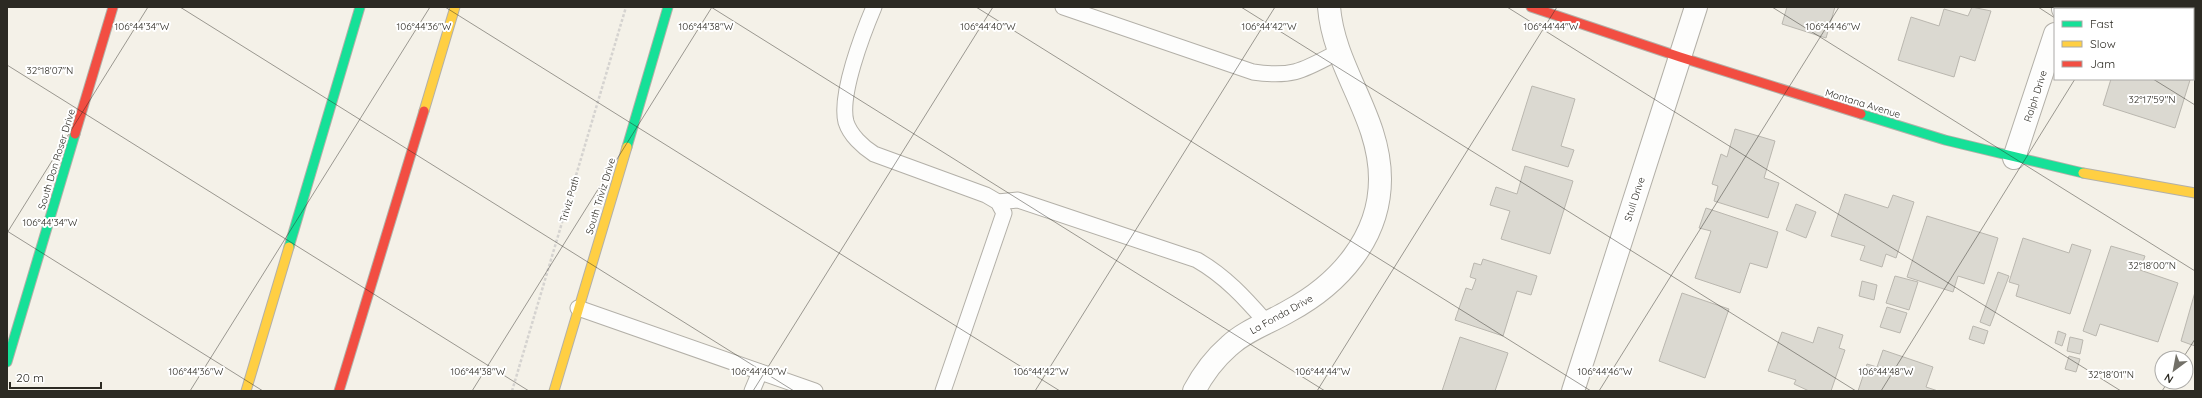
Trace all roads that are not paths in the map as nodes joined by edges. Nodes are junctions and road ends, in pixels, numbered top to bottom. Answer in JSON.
{"nodes":[{"id":1,"x":113,"y":7,"type":"edge"},
{"id":2,"x":360,"y":7,"type":"edge"},
{"id":3,"x":454,"y":7,"type":"edge"},
{"id":4,"x":668,"y":7,"type":"edge"},
{"id":5,"x":874,"y":7,"type":"edge"},
{"id":6,"x":1329,"y":7,"type":"edge"},
{"id":7,"x":1531,"y":7,"type":"edge"},
{"id":8,"x":1696,"y":7,"type":"edge"},
{"id":9,"x":1071,"y":8,"type":"edge"},
{"id":10,"x":2054,"y":37,"type":"edge"},
{"id":11,"x":1338,"y":52,"type":"junction"},
{"id":12,"x":1680,"y":57,"type":"junction"},
{"id":13,"x":2014,"y":158,"type":"junction"},
{"id":14,"x":2195,"y":193,"type":"edge"},
{"id":15,"x":998,"y":202,"type":"junction"},
{"id":16,"x":578,"y":308,"type":"junction"},
{"id":17,"x":1266,"y":322,"type":"junction"},
{"id":18,"x":12,"y":326,"type":"edge"},
{"id":19,"x":7,"y":362,"type":"edge"},
{"id":20,"x":760,"y":372,"type":"junction"},
{"id":21,"x":1576,"y":390,"type":"edge"},
{"id":22,"x":246,"y":391,"type":"edge"},
{"id":23,"x":338,"y":391,"type":"edge"},
{"id":24,"x":554,"y":391,"type":"edge"},
{"id":25,"x":752,"y":391,"type":"edge"},
{"id":26,"x":815,"y":391,"type":"edge"},
{"id":27,"x":943,"y":391,"type":"edge"},
{"id":28,"x":1194,"y":391,"type":"edge"}],
"edges":[{"from":1,"to":18,"type":"main road","name":"South Don Roser Drive"},
{"from":2,"to":22,"type":"main road"},
{"from":3,"to":23,"type":"main road"},
{"from":4,"to":16,"type":"main road","name":"South Triviz Drive"},
{"from":5,"to":15,"type":"lane"},
{"from":6,"to":11,"type":"street","name":"La Fonda Drive"},
{"from":7,"to":12,"type":"main road","name":"Montana Avenue"},
{"from":8,"to":12,"type":"street","name":"Stull Drive"},
{"from":9,"to":11,"type":"lane"},
{"from":10,"to":13,"type":"street","name":"Ralph Drive"},
{"from":11,"to":17,"type":"street","name":"La Fonda Drive"},
{"from":12,"to":13,"type":"main road","name":"Montana Avenue"},
{"from":12,"to":21,"type":"street","name":"Stull Drive"},
{"from":13,"to":14,"type":"main road","name":"Montana Avenue"},
{"from":15,"to":17,"type":"lane"},
{"from":15,"to":27,"type":"lane"},
{"from":16,"to":20,"type":"lane"},
{"from":16,"to":24,"type":"main road","name":"South Triviz Drive"},
{"from":17,"to":28,"type":"street","name":"La Fonda Drive"},
{"from":18,"to":19,"type":"main road","name":"South Don Roser Drive"},
{"from":20,"to":25,"type":"lane"},
{"from":20,"to":26,"type":"lane"}]}
